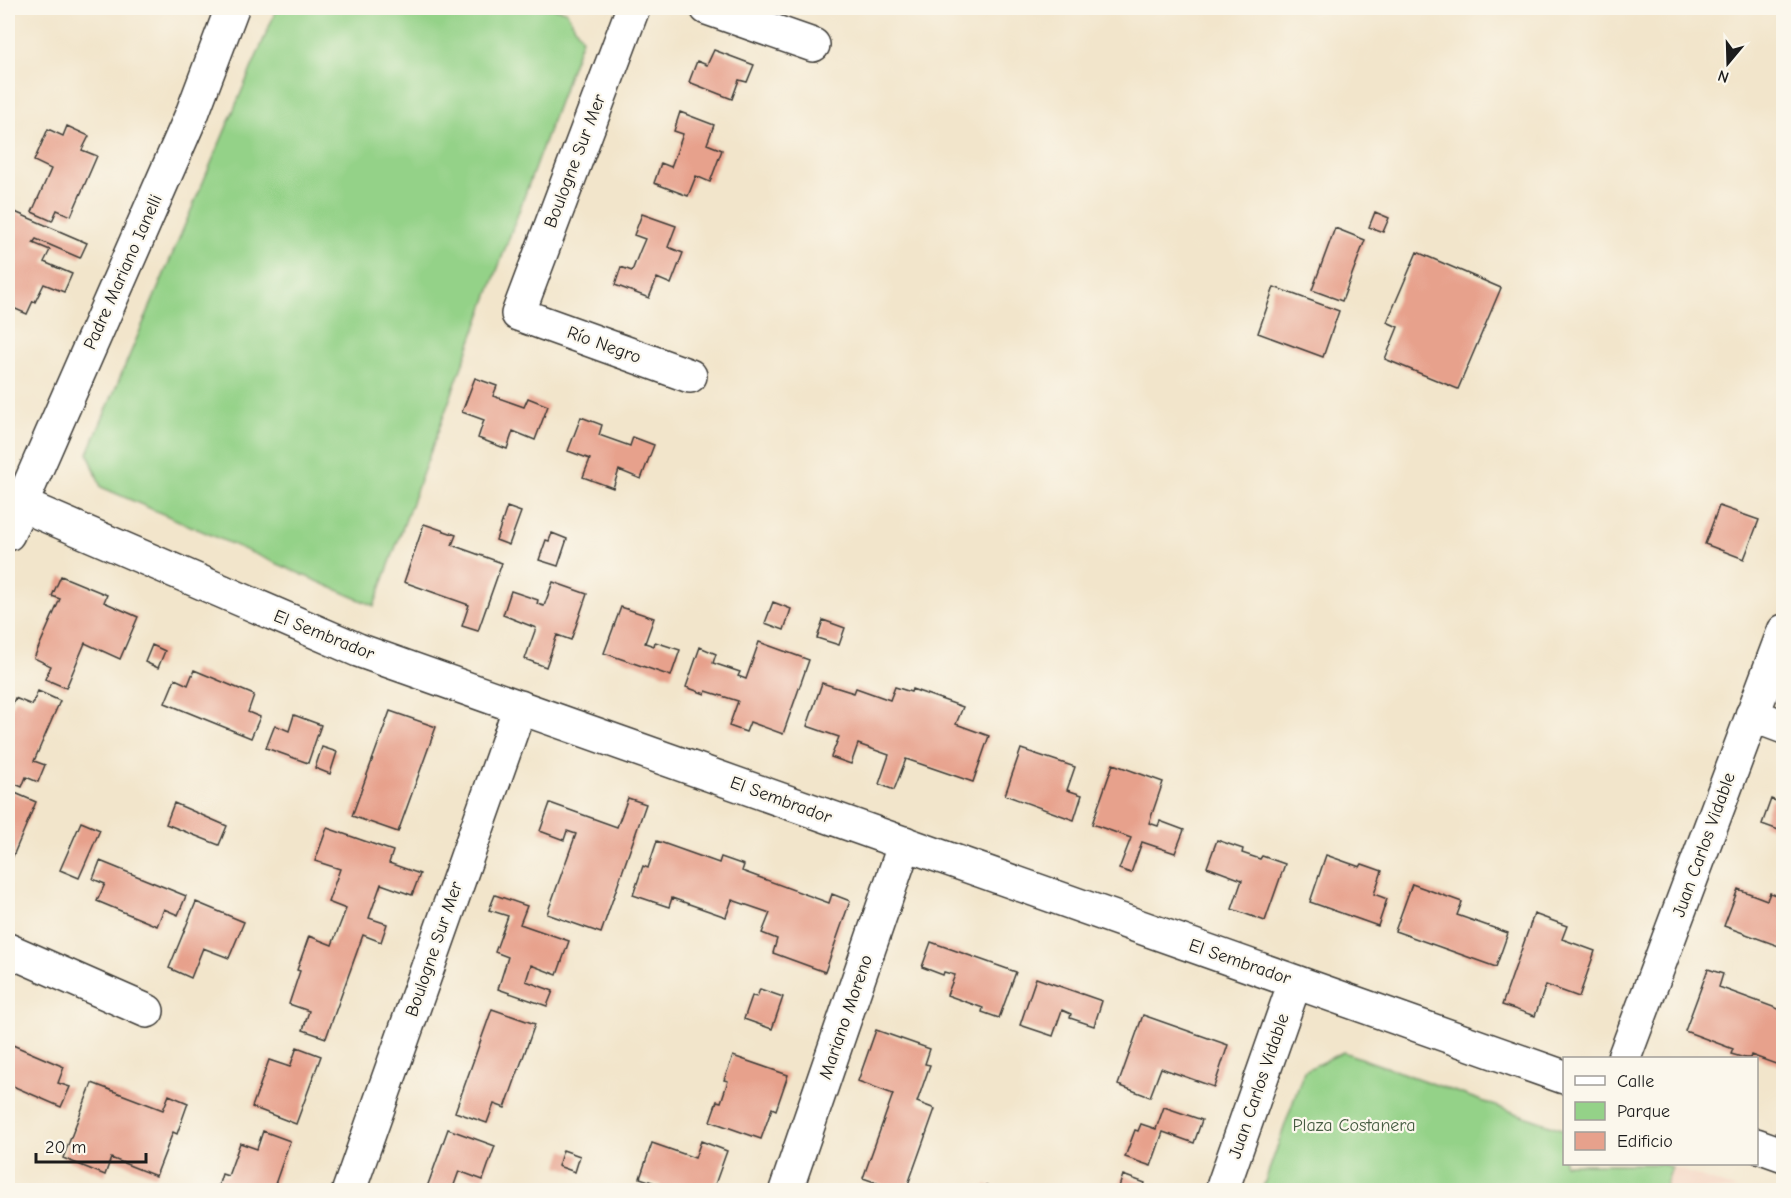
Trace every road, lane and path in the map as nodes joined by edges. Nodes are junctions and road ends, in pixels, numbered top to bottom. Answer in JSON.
{"nodes":[{"id":1,"x":232,"y":8,"type":"edge"},
{"id":2,"x":633,"y":8,"type":"edge"},
{"id":3,"x":707,"y":8,"type":"edge"},
{"id":4,"x":813,"y":45,"type":"dead end"},
{"id":5,"x":518,"y":314,"type":"joint"},
{"id":6,"x":690,"y":376,"type":"dead end"},
{"id":7,"x":14,"y":502,"type":"edge"},
{"id":8,"x":8,"y":534,"type":"edge"},
{"id":9,"x":1784,"y":631,"type":"edge"},
{"id":10,"x":520,"y":707,"type":"junction"},
{"id":11,"x":1752,"y":715,"type":"junction"},
{"id":12,"x":1784,"y":727,"type":"edge"},
{"id":13,"x":906,"y":843,"type":"junction"},
{"id":14,"x":8,"y":950,"type":"edge"},
{"id":15,"x":1295,"y":982,"type":"junction"},
{"id":16,"x":147,"y":1011,"type":"dead end"},
{"id":17,"x":1625,"y":1057,"type":"edge"},
{"id":18,"x":1563,"y":1077,"type":"edge"},
{"id":19,"x":1758,"y":1146,"type":"edge"},
{"id":20,"x":1784,"y":1155,"type":"edge"},
{"id":21,"x":349,"y":1191,"type":"edge"},
{"id":22,"x":786,"y":1191,"type":"edge"},
{"id":23,"x":1222,"y":1191,"type":"edge"}],
"edges":[{"from":1,"to":7,"type":"street","name":"Padre Mariano Ianelli"},
{"from":2,"to":5,"type":"street","name":"Boulogne Sur Mer"},
{"from":3,"to":4,"type":"street"},
{"from":5,"to":6,"type":"street","name":"Río Negro"},
{"from":7,"to":8,"type":"street","name":"Padre Mariano Ianelli"},
{"from":7,"to":10,"type":"street","name":"El Sembrador"},
{"from":9,"to":11,"type":"street","name":"Juan Carlos Vidable"},
{"from":10,"to":13,"type":"street","name":"El Sembrador"},
{"from":10,"to":21,"type":"street","name":"Boulogne Sur Mer"},
{"from":11,"to":12,"type":"street"},
{"from":11,"to":17,"type":"street","name":"Juan Carlos Vidable"},
{"from":13,"to":15,"type":"street","name":"El Sembrador"},
{"from":13,"to":22,"type":"street","name":"Mariano Moreno"},
{"from":14,"to":16,"type":"street"},
{"from":15,"to":18,"type":"street","name":"El Sembrador"},
{"from":15,"to":23,"type":"street","name":"Juan Carlos Vidable"},
{"from":19,"to":20,"type":"street"}]}
